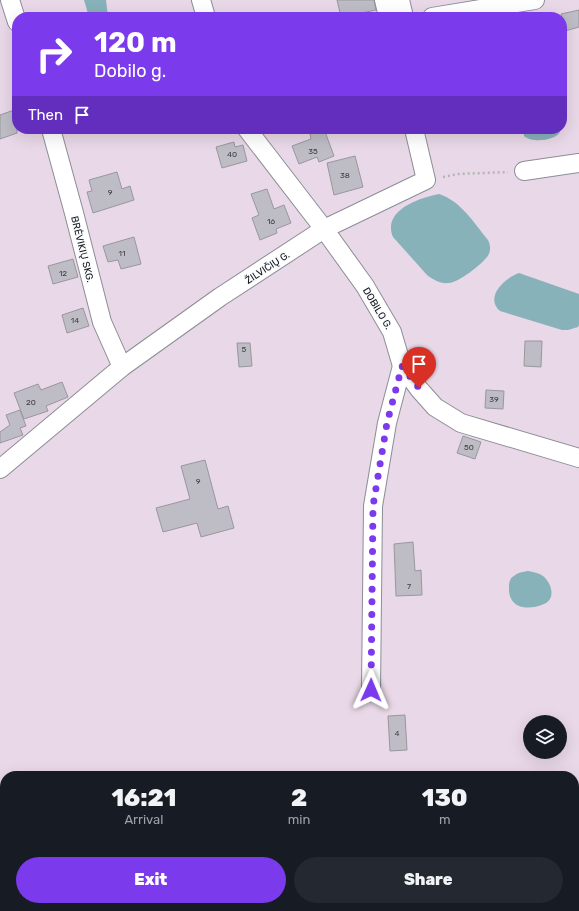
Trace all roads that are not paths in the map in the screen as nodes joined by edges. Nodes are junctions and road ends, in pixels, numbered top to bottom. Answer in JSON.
{"nodes":[{"id":1,"x":10,"y":0,"type":"edge"},
{"id":2,"x":201,"y":0,"type":"edge"},
{"id":3,"x":384,"y":0,"type":"edge"},
{"id":4,"x":400,"y":0,"type":"edge"},
{"id":5,"x":535,"y":0,"type":"edge"},
{"id":6,"x":14,"y":12,"type":"edge"},
{"id":7,"x":205,"y":12,"type":"edge"},
{"id":8,"x":387,"y":12,"type":"edge"},
{"id":9,"x":403,"y":12,"type":"edge"},
{"id":10,"x":462,"y":12,"type":"edge"},
{"id":11,"x":51,"y":134,"type":"edge"},
{"id":12,"x":251,"y":134,"type":"edge"},
{"id":13,"x":415,"y":134,"type":"edge"},
{"id":14,"x":579,"y":163,"type":"edge"},
{"id":15,"x":524,"y":171,"type":"road end"},
{"id":16,"x":324,"y":229,"type":"junction"},
{"id":17,"x":402,"y":366,"type":"junction"},
{"id":18,"x":122,"y":367,"type":"junction"},
{"id":19,"x":579,"y":458,"type":"edge"},
{"id":20,"x":0,"y":469,"type":"edge"},
{"id":21,"x":371,"y":690,"type":"dead end"}],
"edges":[{"from":1,"to":6,"type":"street"},
{"from":2,"to":7,"type":"street"},
{"from":3,"to":8,"type":"street"},
{"from":4,"to":9,"type":"street"},
{"from":5,"to":10,"type":"street"},
{"from":11,"to":18,"type":"street","name":"BRĖVIKIŲ SKG."},
{"from":12,"to":16,"type":"street","name":"DOBILO G."},
{"from":13,"to":16,"type":"street","name":"ŽILVIČIŲ G."},
{"from":14,"to":15,"type":"street"},
{"from":16,"to":17,"type":"street","name":"DOBILO G."},
{"from":16,"to":18,"type":"street","name":"ŽILVIČIŲ G."},
{"from":17,"to":19,"type":"street","name":"DOBILO G."},
{"from":17,"to":21,"type":"street"},
{"from":18,"to":20,"type":"street","name":"ŽILVIČIŲ G."}]}
